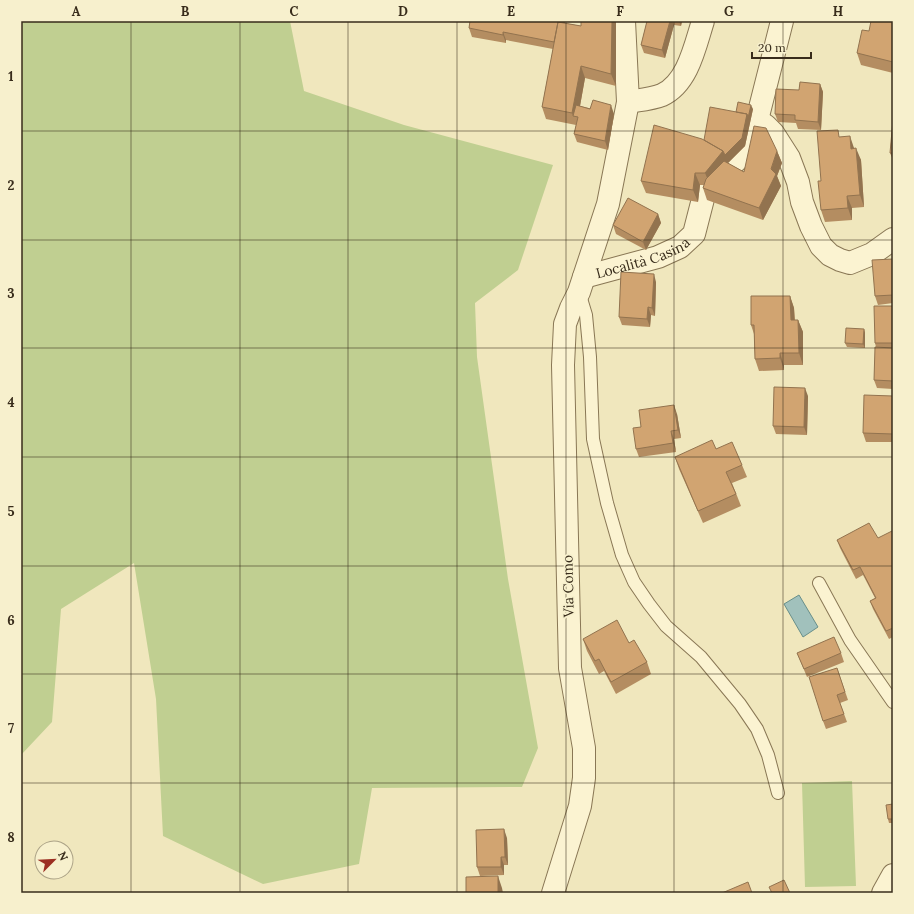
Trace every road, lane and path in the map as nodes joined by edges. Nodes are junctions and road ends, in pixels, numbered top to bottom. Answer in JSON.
{"nodes":[{"id":1,"x":624,"y":21,"type":"edge"},
{"id":2,"x":703,"y":21,"type":"edge"},
{"id":3,"x":782,"y":21,"type":"edge"},
{"id":4,"x":628,"y":102,"type":"junction"},
{"id":5,"x":757,"y":120,"type":"junction"},
{"id":6,"x":892,"y":239,"type":"edge"},
{"id":7,"x":582,"y":285,"type":"junction"},
{"id":8,"x":819,"y":583,"type":"dead end"},
{"id":9,"x":893,"y":702,"type":"edge"},
{"id":10,"x":778,"y":793,"type":"dead end"},
{"id":11,"x":893,"y":876,"type":"edge"},
{"id":12,"x":553,"y":893,"type":"edge"},
{"id":13,"x":883,"y":893,"type":"edge"}],
"edges":[{"from":1,"to":4,"type":"street","name":"Località Casina"},
{"from":2,"to":4,"type":"street"},
{"from":3,"to":5,"type":"street","name":"Località Casina"},
{"from":4,"to":7,"type":"street","name":"Località Casina"},
{"from":5,"to":6,"type":"street"},
{"from":5,"to":7,"type":"street","name":"Località Casina"},
{"from":7,"to":10,"type":"lane"},
{"from":7,"to":12,"type":"street","name":"Via Como"},
{"from":8,"to":9,"type":"lane"},
{"from":11,"to":13,"type":"street"}]}
